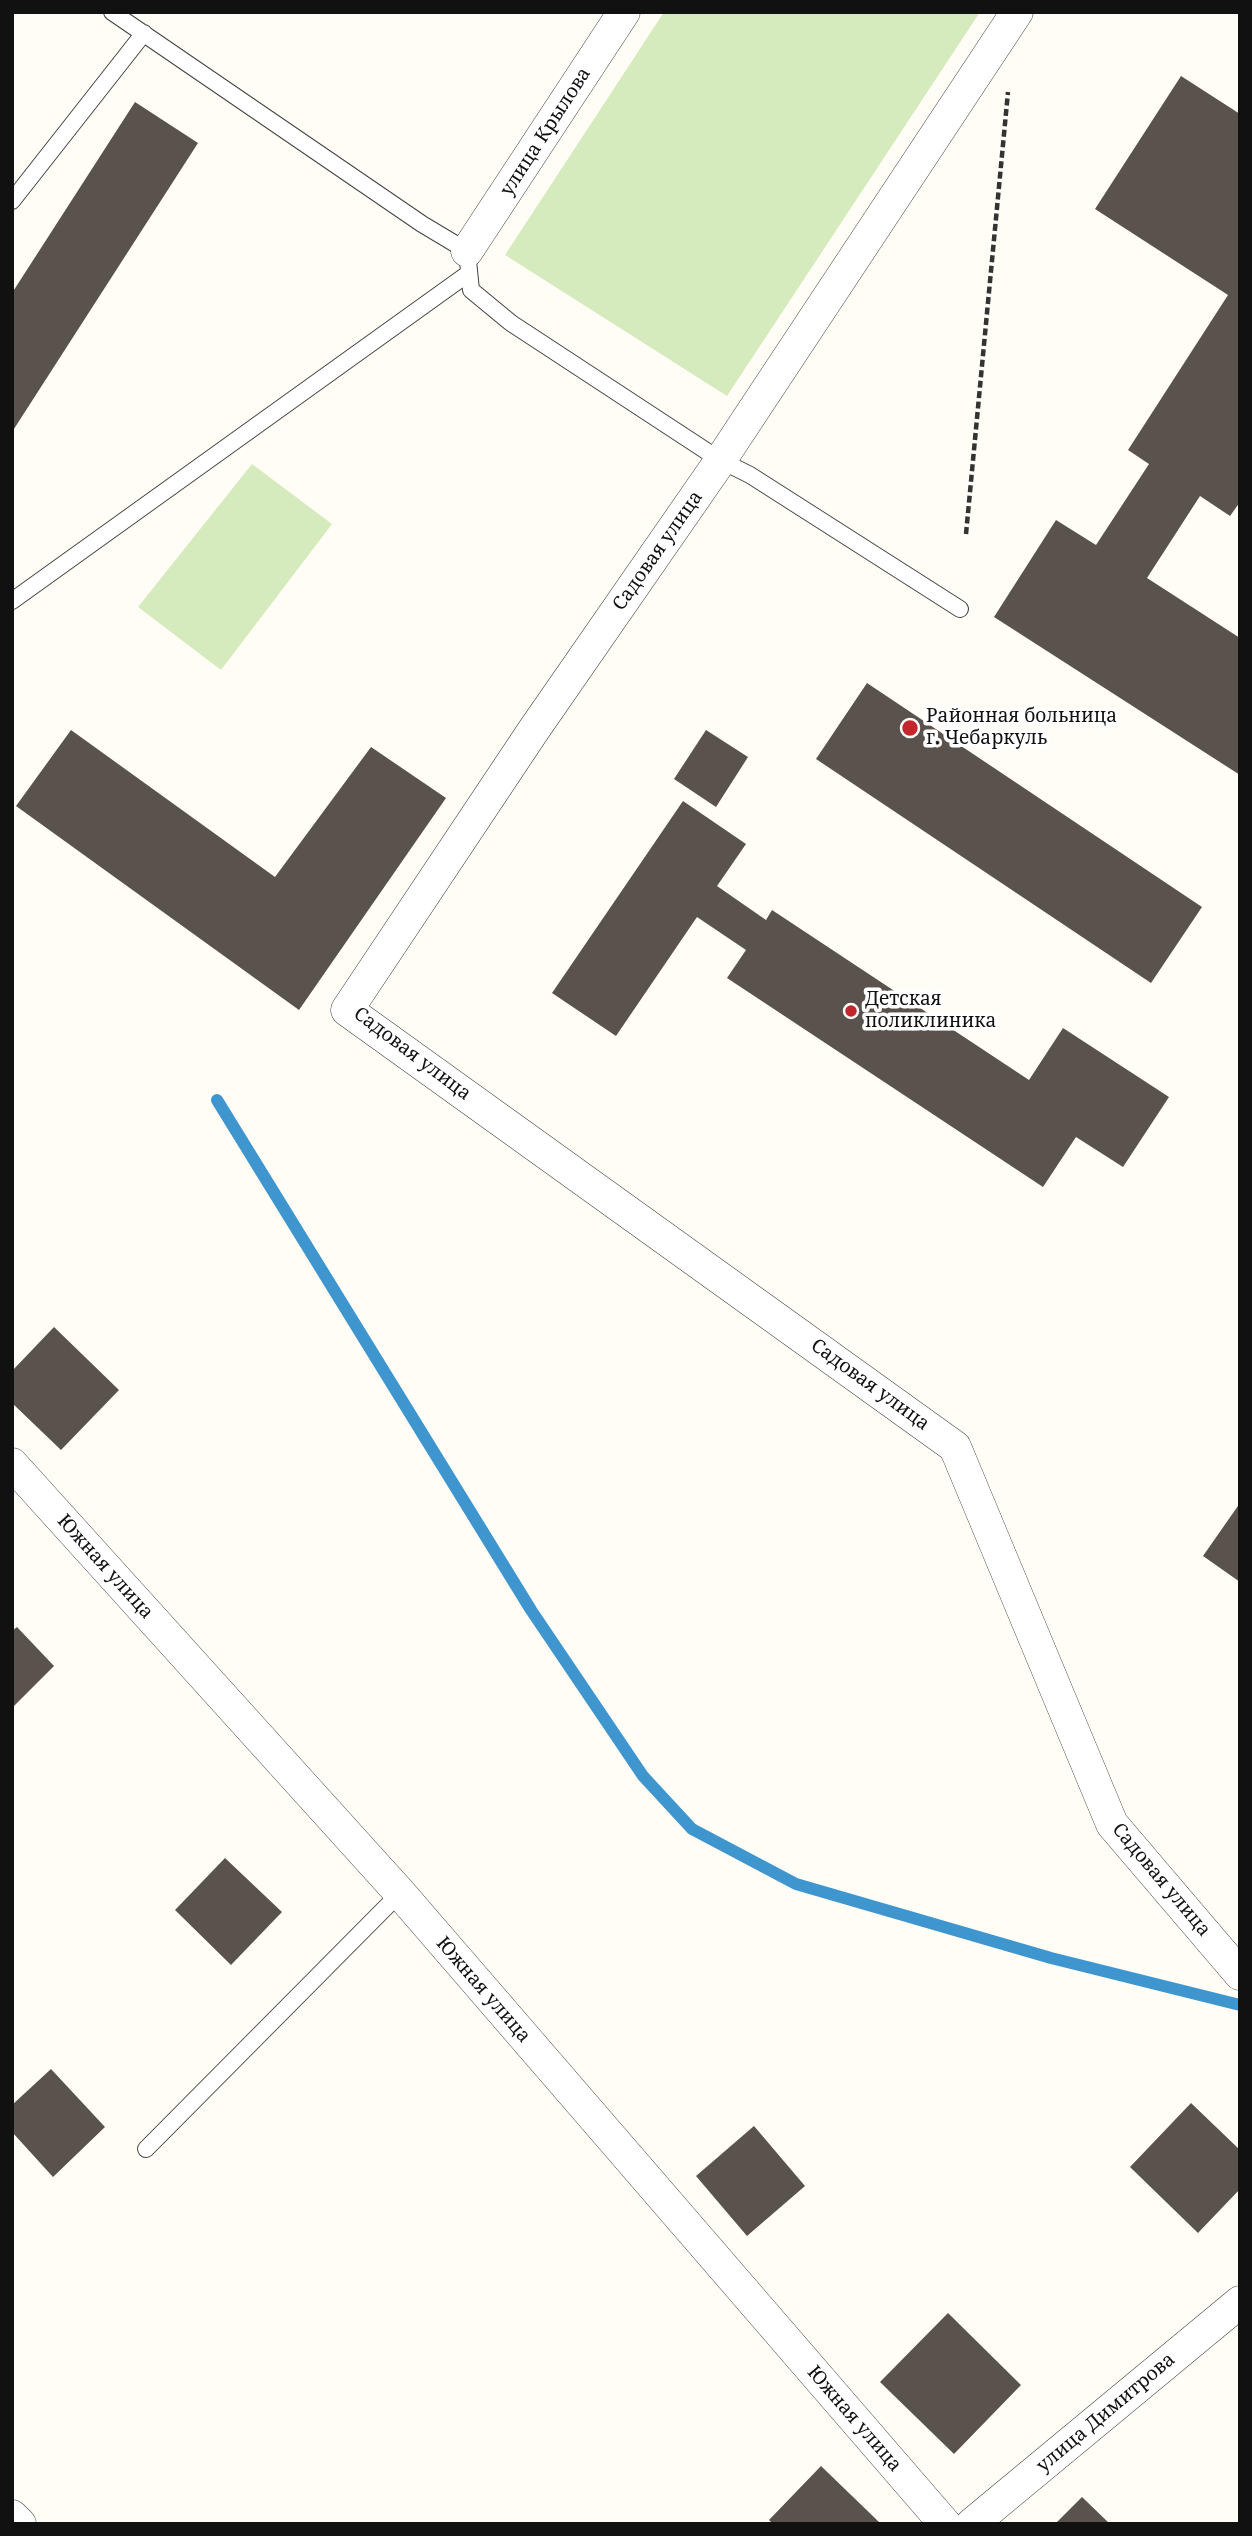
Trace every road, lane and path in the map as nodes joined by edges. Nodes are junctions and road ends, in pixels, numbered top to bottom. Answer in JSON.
{"nodes":[{"id":1,"x":113,"y":12,"type":"edge"},
{"id":2,"x":624,"y":12,"type":"edge"},
{"id":3,"x":1017,"y":12,"type":"edge"},
{"id":4,"x":144,"y":33,"type":"junction"},
{"id":5,"x":1009,"y":90,"type":"dead end"},
{"id":6,"x":12,"y":201,"type":"edge"},
{"id":7,"x":468,"y":262,"type":"junction"},
{"id":8,"x":720,"y":460,"type":"junction"},
{"id":9,"x":966,"y":534,"type":"dead end"},
{"id":10,"x":12,"y":601,"type":"edge"},
{"id":11,"x":960,"y":609,"type":"dead end"},
{"id":12,"x":12,"y":1464,"type":"edge"},
{"id":13,"x":400,"y":1894,"type":"junction"},
{"id":14,"x":1240,"y":1974,"type":"edge"},
{"id":15,"x":146,"y":2149,"type":"dead end"},
{"id":16,"x":1240,"y":2302,"type":"edge"},
{"id":17,"x":12,"y":2516,"type":"edge"},
{"id":18,"x":20,"y":2524,"type":"edge"},
{"id":19,"x":945,"y":2524,"type":"edge"},
{"id":20,"x":972,"y":2524,"type":"edge"}],
"edges":[{"from":1,"to":4,"type":"lane"},
{"from":2,"to":7,"type":"street","name":"улица Крылова"},
{"from":3,"to":8,"type":"street","name":"Садовая улица"},
{"from":4,"to":6,"type":"lane"},
{"from":4,"to":7,"type":"lane"},
{"from":5,"to":9,"type":"path"},
{"from":7,"to":8,"type":"lane"},
{"from":7,"to":10,"type":"lane"},
{"from":8,"to":11,"type":"lane"},
{"from":8,"to":14,"type":"street","name":"Садовая улица"},
{"from":12,"to":13,"type":"street","name":"Южная улица"},
{"from":13,"to":15,"type":"lane"},
{"from":13,"to":19,"type":"street","name":"Южная улица"},
{"from":16,"to":20,"type":"street","name":"улица Димитрова"},
{"from":17,"to":18,"type":"street"}]}
